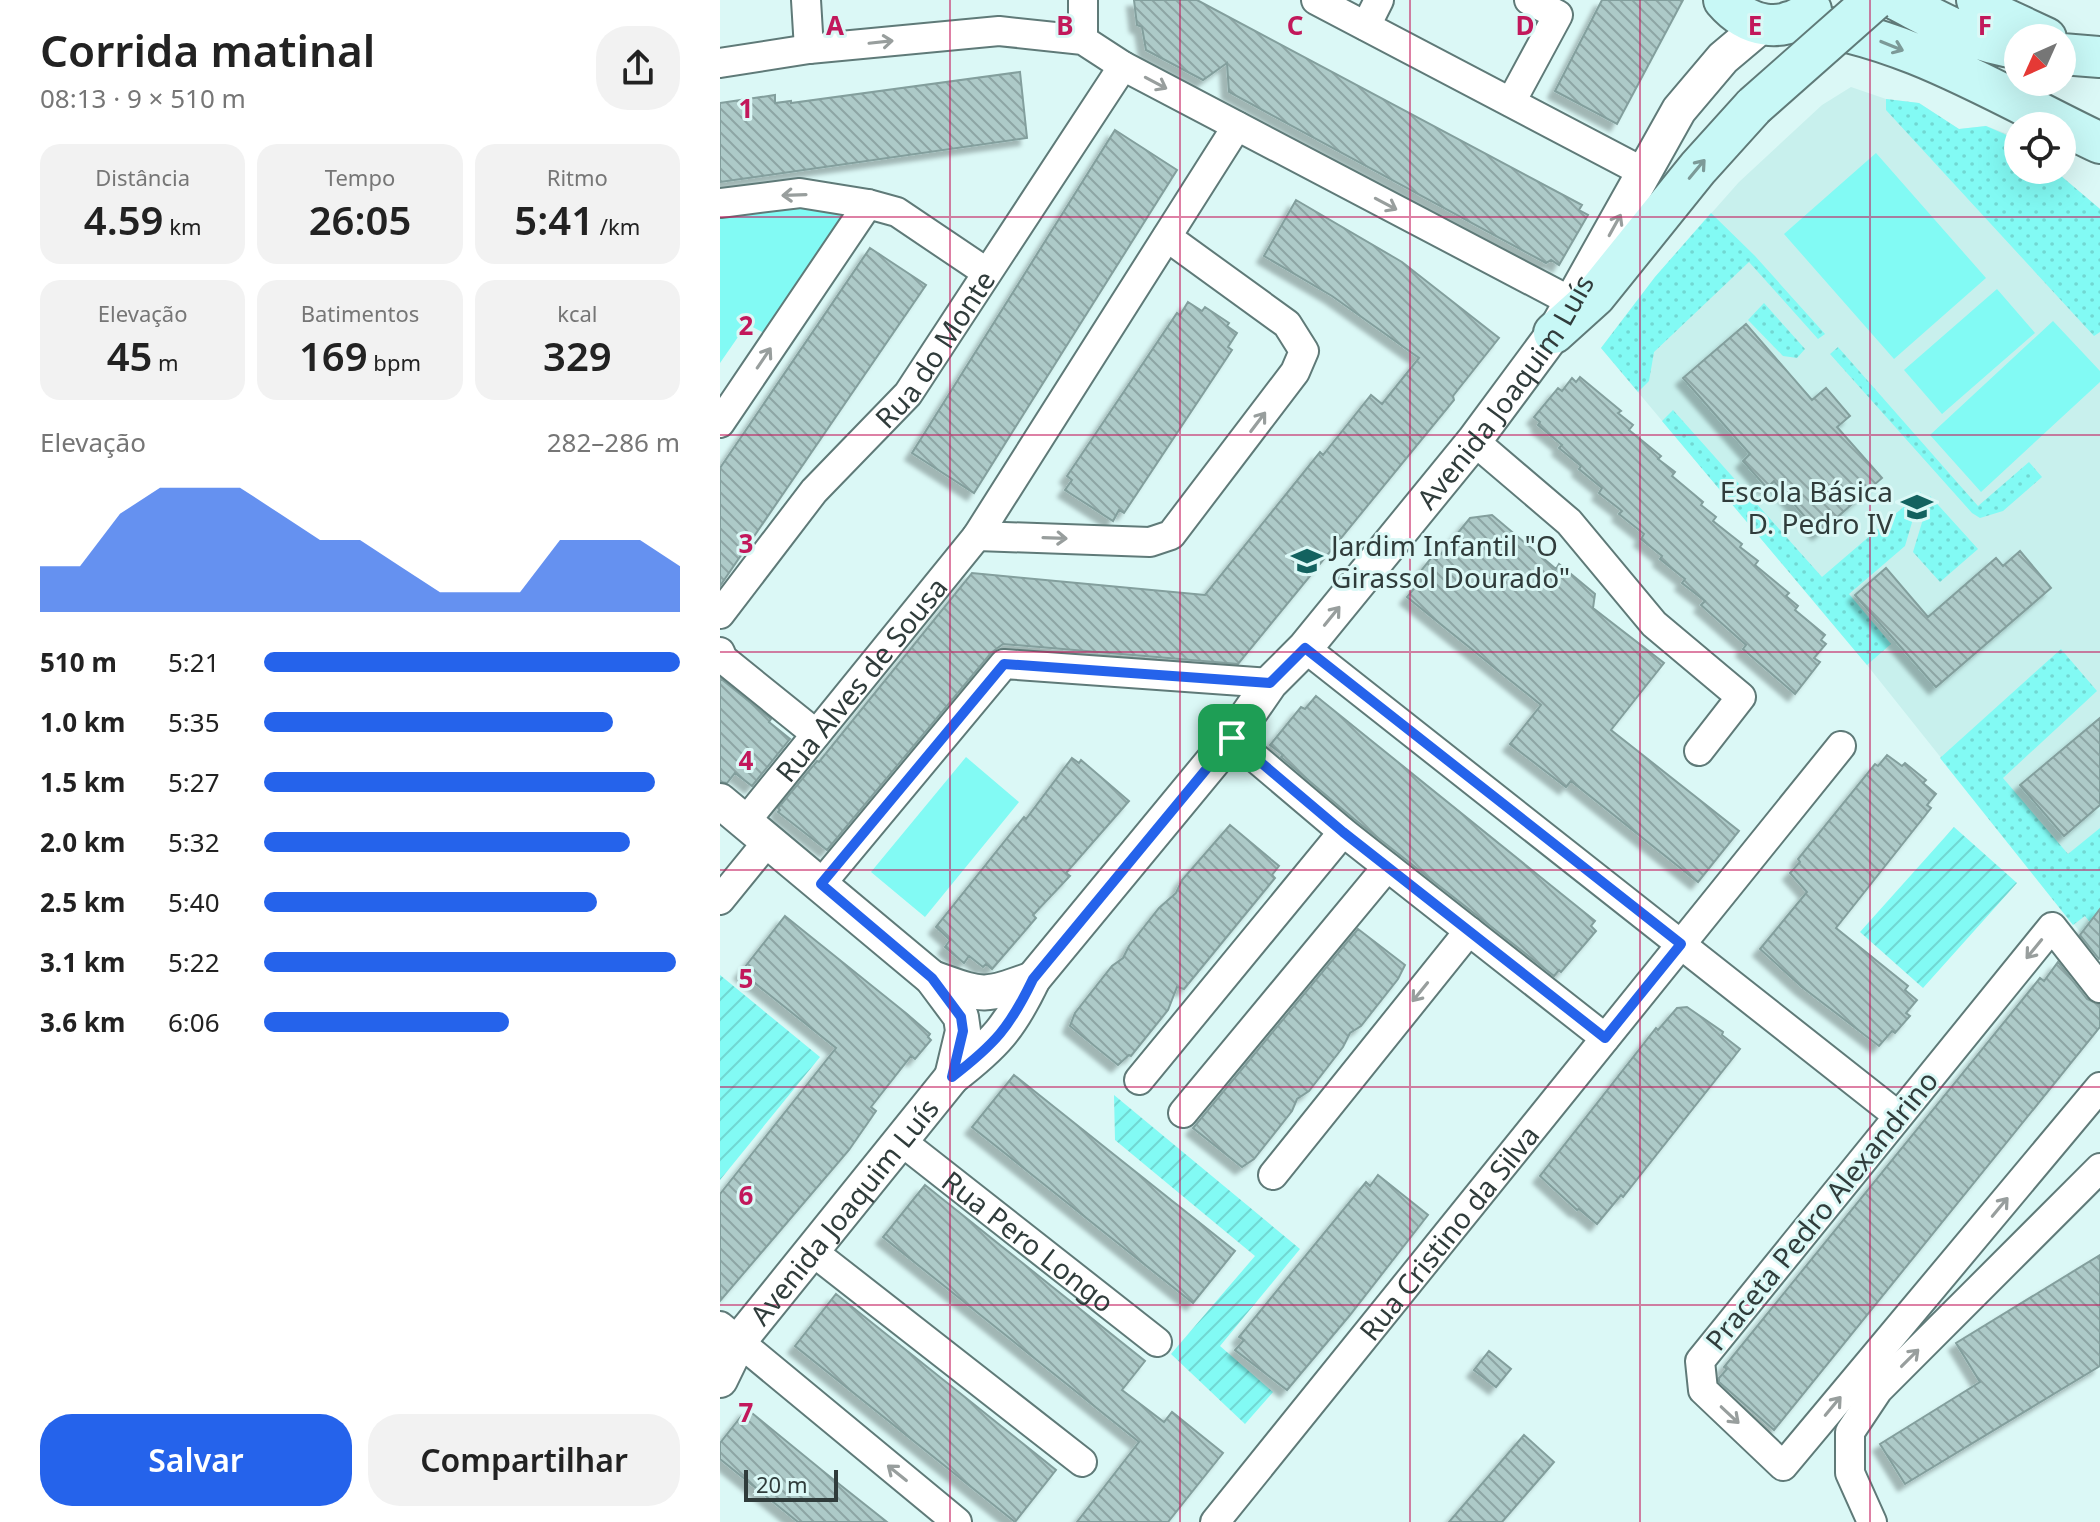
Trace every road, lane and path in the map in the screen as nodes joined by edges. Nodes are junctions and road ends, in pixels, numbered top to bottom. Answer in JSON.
{"nodes":[{"id":1,"x":806,"y":0,"type":"edge"},
{"id":2,"x":1083,"y":0,"type":"edge"},
{"id":3,"x":1316,"y":0,"type":"edge"},
{"id":4,"x":1379,"y":0,"type":"edge"},
{"id":5,"x":1529,"y":0,"type":"edge"},
{"id":6,"x":1724,"y":0,"type":"edge"},
{"id":7,"x":1874,"y":0,"type":"edge"},
{"id":8,"x":1897,"y":0,"type":"edge"},
{"id":9,"x":1977,"y":0,"type":"edge"},
{"id":10,"x":1790,"y":16,"type":"edge"},
{"id":11,"x":2016,"y":24,"type":"edge"},
{"id":12,"x":1366,"y":26,"type":"junction"},
{"id":13,"x":1083,"y":40,"type":"junction"},
{"id":14,"x":2004,"y":46,"type":"edge"},
{"id":15,"x":809,"y":49,"type":"junction"},
{"id":16,"x":720,"y":63,"type":"edge"},
{"id":17,"x":1123,"y":66,"type":"junction"},
{"id":18,"x":1511,"y":102,"type":"junction"},
{"id":19,"x":1237,"y":126,"type":"junction"},
{"id":20,"x":2100,"y":143,"type":"edge"},
{"id":21,"x":1645,"y":173,"type":"junction"},
{"id":22,"x":720,"y":203,"type":"edge"},
{"id":23,"x":868,"y":204,"type":"junction"},
{"id":24,"x":1167,"y":237,"type":"junction"},
{"id":25,"x":986,"y":272,"type":"junction"},
{"id":26,"x":1563,"y":317,"type":"junction"},
{"id":27,"x":720,"y":423,"type":"edge"},
{"id":28,"x":1474,"y":441,"type":"junction"},
{"id":29,"x":977,"y":536,"type":"junction"},
{"id":30,"x":720,"y":614,"type":"edge"},
{"id":31,"x":1305,"y":648,"type":"junction"},
{"id":32,"x":720,"y":652,"type":"edge"},
{"id":33,"x":1270,"y":683,"type":"junction"},
{"id":34,"x":816,"y":734,"type":"junction"},
{"id":35,"x":1232,"y":738,"type":"junction"},
{"id":36,"x":1841,"y":746,"type":"dead end"},
{"id":37,"x":1699,"y":751,"type":"dead end"},
{"id":38,"x":744,"y":821,"type":"edge"},
{"id":39,"x":1343,"y":832,"type":"junction"},
{"id":40,"x":1387,"y":867,"type":"junction"},
{"id":41,"x":821,"y":884,"type":"junction"},
{"id":42,"x":720,"y":900,"type":"edge"},
{"id":43,"x":1469,"y":931,"type":"junction"},
{"id":44,"x":1681,"y":944,"type":"junction"},
{"id":45,"x":932,"y":978,"type":"junction"},
{"id":46,"x":1033,"y":979,"type":"junction"},
{"id":47,"x":2100,"y":988,"type":"edge"},
{"id":48,"x":1605,"y":1038,"type":"junction"},
{"id":49,"x":952,"y":1077,"type":"junction"},
{"id":50,"x":1139,"y":1080,"type":"dead end"},
{"id":51,"x":2100,"y":1087,"type":"edge"},
{"id":52,"x":1183,"y":1113,"type":"dead end"},
{"id":53,"x":1897,"y":1115,"type":"junction"},
{"id":54,"x":901,"y":1141,"type":"junction"},
{"id":55,"x":2100,"y":1168,"type":"edge"},
{"id":56,"x":1273,"y":1175,"type":"dead end"},
{"id":57,"x":812,"y":1251,"type":"junction"},
{"id":58,"x":730,"y":1333,"type":"edge"},
{"id":59,"x":1157,"y":1342,"type":"dead end"},
{"id":60,"x":720,"y":1380,"type":"edge"},
{"id":61,"x":1082,"y":1462,"type":"dead end"},
{"id":62,"x":957,"y":1522,"type":"edge"},
{"id":63,"x":1215,"y":1522,"type":"edge"},
{"id":64,"x":1872,"y":1522,"type":"edge"}],
"edges":[{"from":1,"to":15,"type":"street"},
{"from":2,"to":13,"type":"street"},
{"from":3,"to":12,"type":"street"},
{"from":4,"to":12,"type":"street"},
{"from":5,"to":18,"type":"street"},
{"from":6,"to":10,"type":"main road"},
{"from":26,"to":7,"type":"main road","one_way":true,"bridge":true},
{"from":8,"to":14,"type":"main road"},
{"from":9,"to":11,"type":"main road"},
{"from":10,"to":20,"type":"main road","one_way":true},
{"from":10,"to":21,"type":"street","name":"Avenida Joaquim Luís"},
{"from":12,"to":18,"type":"street"},
{"from":15,"to":13,"type":"street","one_way":true},
{"from":13,"to":17,"type":"street"},
{"from":15,"to":16,"type":"street"},
{"from":17,"to":19,"type":"street","one_way":true},
{"from":17,"to":25,"type":"street","name":"Rua do Monte"},
{"from":18,"to":21,"type":"street"},
{"from":19,"to":24,"type":"street","name":"Rua Alves de Sousa"},
{"from":19,"to":26,"type":"street","one_way":true},
{"from":26,"to":21,"type":"street","name":"Avenida Joaquim Luís","one_way":true},
{"from":23,"to":22,"type":"street","one_way":true},
{"from":23,"to":25,"type":"street"},
{"from":27,"to":23,"type":"street","one_way":true},
{"from":24,"to":29,"type":"street","name":"Rua Alves de Sousa"},
{"from":29,"to":24,"type":"street","one_way":true},
{"from":25,"to":30,"type":"street","name":"Rua do Monte"},
{"from":26,"to":28,"type":"street","name":"Avenida Joaquim Luís"},
{"from":31,"to":28,"type":"street","name":"Avenida Joaquim Luís","one_way":true},
{"from":28,"to":37,"type":"street"},
{"from":29,"to":34,"type":"street","name":"Rua Alves de Sousa"},
{"from":31,"to":33,"type":"street","name":"Avenida Joaquim Luís"},
{"from":31,"to":44,"type":"street"},
{"from":32,"to":34,"type":"street"},
{"from":33,"to":35,"type":"street","name":"Avenida Joaquim Luís"},
{"from":33,"to":41,"type":"street"},
{"from":34,"to":38,"type":"street","name":"Rua Alves de Sousa"},
{"from":35,"to":39,"type":"street"},
{"from":35,"to":46,"type":"street","name":"Avenida Joaquim Luís"},
{"from":36,"to":44,"type":"street","name":"Rua Cristino da Silva"},
{"from":38,"to":41,"type":"street"},
{"from":38,"to":42,"type":"street","name":"Rua Alves de Sousa"},
{"from":39,"to":40,"type":"street"},
{"from":39,"to":50,"type":"street"},
{"from":40,"to":43,"type":"street"},
{"from":40,"to":52,"type":"street"},
{"from":41,"to":45,"type":"street"},
{"from":43,"to":48,"type":"street"},
{"from":43,"to":56,"type":"street","one_way":true},
{"from":44,"to":48,"type":"street","name":"Rua Cristino da Silva"},
{"from":44,"to":53,"type":"street"},
{"from":45,"to":46,"type":"street"},
{"from":45,"to":49,"type":"street"},
{"from":46,"to":49,"type":"street","name":"Avenida Joaquim Luís"},
{"from":47,"to":53,"type":"street","name":"Praceta Pedro Alexandrino","one_way":true},
{"from":48,"to":63,"type":"street","name":"Rua Cristino da Silva"},
{"from":49,"to":54,"type":"street","name":"Avenida Joaquim Luís"},
{"from":53,"to":51,"type":"street","name":"Praceta Pedro Alexandrino","one_way":true},
{"from":54,"to":57,"type":"street","name":"Avenida Joaquim Luís"},
{"from":54,"to":59,"type":"street","name":"Rua Pero Longo"},
{"from":64,"to":55,"type":"street","one_way":true},
{"from":57,"to":58,"type":"street","name":"Avenida Joaquim Luís"},
{"from":57,"to":61,"type":"street"},
{"from":58,"to":60,"type":"street","name":"Avenida Joaquim Luís"},
{"from":62,"to":58,"type":"street","one_way":true}]}
